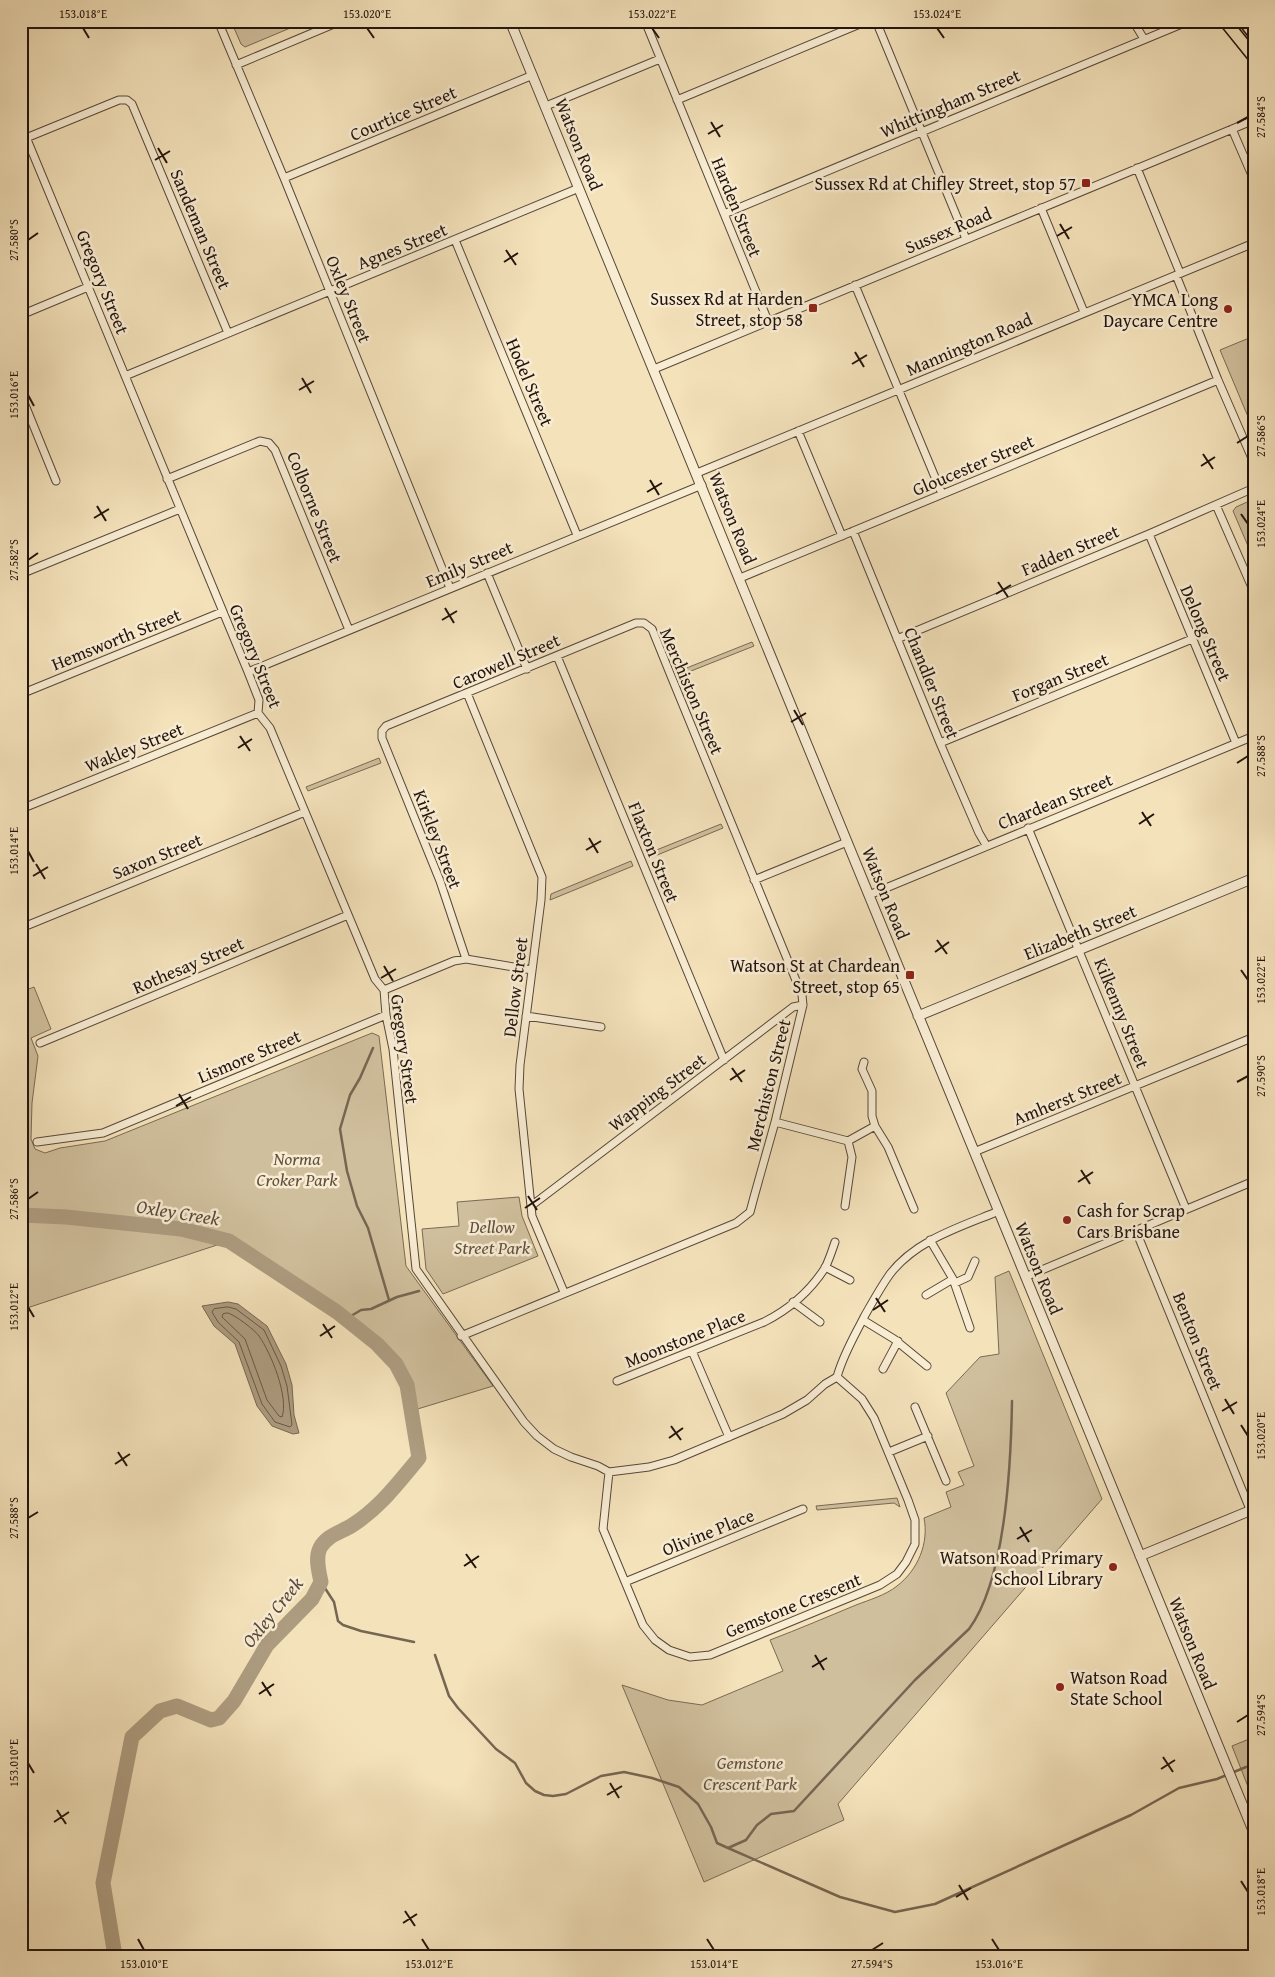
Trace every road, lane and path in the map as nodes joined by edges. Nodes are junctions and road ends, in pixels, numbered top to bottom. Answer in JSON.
{"nodes":[{"id":1,"x":218,"y":21,"type":"edge"},
{"id":2,"x":341,"y":21,"type":"edge"},
{"id":3,"x":510,"y":21,"type":"edge"},
{"id":4,"x":645,"y":21,"type":"edge"},
{"id":5,"x":867,"y":21,"type":"edge"},
{"id":6,"x":876,"y":21,"type":"edge"},
{"id":7,"x":1133,"y":21,"type":"edge"},
{"id":8,"x":1189,"y":21,"type":"edge"},
{"id":9,"x":1225,"y":21,"type":"edge"},
{"id":10,"x":1244,"y":21,"type":"edge"},
{"id":11,"x":1254,"y":34,"type":"edge"},
{"id":12,"x":1144,"y":39,"type":"junction"},
{"id":13,"x":660,"y":58,"type":"junction"},
{"id":14,"x":1254,"y":58,"type":"edge"},
{"id":15,"x":236,"y":65,"type":"junction"},
{"id":16,"x":533,"y":75,"type":"junction"},
{"id":17,"x":677,"y":100,"type":"junction"},
{"id":18,"x":546,"y":106,"type":"junction"},
{"id":19,"x":1254,"y":120,"type":"edge"},
{"id":20,"x":21,"y":125,"type":"edge"},
{"id":21,"x":1232,"y":129,"type":"junction"},
{"id":22,"x":922,"y":132,"type":"junction"},
{"id":23,"x":26,"y":138,"type":"junction"},
{"id":24,"x":1137,"y":168,"type":"junction"},
{"id":25,"x":284,"y":178,"type":"junction"},
{"id":26,"x":1254,"y":180,"type":"edge"},
{"id":27,"x":579,"y":188,"type":"junction"},
{"id":28,"x":1041,"y":208,"type":"junction"},
{"id":29,"x":724,"y":214,"type":"junction"},
{"id":30,"x":966,"y":239,"type":"junction"},
{"id":31,"x":455,"y":240,"type":"junction"},
{"id":32,"x":1254,"y":243,"type":"edge"},
{"id":33,"x":1178,"y":274,"type":"junction"},
{"id":34,"x":855,"y":285,"type":"junction"},
{"id":35,"x":88,"y":287,"type":"junction"},
{"id":36,"x":330,"y":291,"type":"junction"},
{"id":37,"x":1084,"y":312,"type":"junction"},
{"id":38,"x":21,"y":315,"type":"edge"},
{"id":39,"x":768,"y":321,"type":"junction"},
{"id":40,"x":228,"y":333,"type":"junction"},
{"id":41,"x":654,"y":368,"type":"junction"},
{"id":42,"x":125,"y":376,"type":"junction"},
{"id":43,"x":1218,"y":380,"type":"junction"},
{"id":44,"x":898,"y":390,"type":"junction"},
{"id":45,"x":21,"y":395,"type":"edge"},
{"id":46,"x":798,"y":431,"type":"junction"},
{"id":47,"x":1254,"y":463,"type":"edge"},
{"id":48,"x":697,"y":473,"type":"junction"},
{"id":49,"x":167,"y":479,"type":"junction"},
{"id":50,"x":56,"y":481,"type":"dead end"},
{"id":51,"x":702,"y":485,"type":"junction"},
{"id":52,"x":1254,"y":488,"type":"edge"},
{"id":53,"x":942,"y":494,"type":"junction"},
{"id":54,"x":1216,"y":505,"type":"junction"},
{"id":55,"x":180,"y":509,"type":"junction"},
{"id":56,"x":853,"y":531,"type":"junction"},
{"id":57,"x":1149,"y":534,"type":"junction"},
{"id":58,"x":577,"y":535,"type":"junction"},
{"id":59,"x":842,"y":536,"type":"junction"},
{"id":60,"x":487,"y":573,"type":"junction"},
{"id":61,"x":21,"y":574,"type":"edge"},
{"id":62,"x":740,"y":578,"type":"junction"},
{"id":63,"x":450,"y":588,"type":"junction"},
{"id":64,"x":1254,"y":592,"type":"edge"},
{"id":65,"x":222,"y":612,"type":"junction"},
{"id":66,"x":644,"y":623,"type":"joint"},
{"id":67,"x":349,"y":630,"type":"junction"},
{"id":68,"x":898,"y":639,"type":"junction"},
{"id":69,"x":1192,"y":639,"type":"junction"},
{"id":70,"x":557,"y":656,"type":"junction"},
{"id":71,"x":527,"y":669,"type":"junction"},
{"id":72,"x":248,"y":672,"type":"junction"},
{"id":73,"x":467,"y":693,"type":"junction"},
{"id":74,"x":21,"y":694,"type":"edge"},
{"id":75,"x":258,"y":713,"type":"junction"},
{"id":76,"x":382,"y":731,"type":"joint"},
{"id":77,"x":1254,"y":736,"type":"edge"},
{"id":78,"x":940,"y":743,"type":"junction"},
{"id":79,"x":1236,"y":743,"type":"junction"},
{"id":80,"x":21,"y":810,"type":"edge"},
{"id":81,"x":305,"y":812,"type":"junction"},
{"id":82,"x":1028,"y":828,"type":"junction"},
{"id":83,"x":847,"y":842,"type":"junction"},
{"id":84,"x":986,"y":846,"type":"junction"},
{"id":85,"x":1254,"y":878,"type":"edge"},
{"id":86,"x":754,"y":880,"type":"junction"},
{"id":87,"x":869,"y":895,"type":"junction"},
{"id":88,"x":348,"y":915,"type":"junction"},
{"id":89,"x":21,"y":928,"type":"edge"},
{"id":90,"x":1080,"y":950,"type":"junction"},
{"id":91,"x":466,"y":959,"type":"junction"},
{"id":92,"x":532,"y":970,"type":"junction"},
{"id":93,"x":384,"y":990,"type":"junction"},
{"id":94,"x":804,"y":1005,"type":"junction"},
{"id":95,"x":386,"y":1015,"type":"junction"},
{"id":96,"x":526,"y":1016,"type":"junction"},
{"id":97,"x":918,"y":1016,"type":"junction"},
{"id":98,"x":601,"y":1027,"type":"dead end"},
{"id":99,"x":1254,"y":1036,"type":"edge"},
{"id":100,"x":40,"y":1044,"type":"dead end"},
{"id":101,"x":724,"y":1060,"type":"junction"},
{"id":102,"x":864,"y":1062,"type":"dead end"},
{"id":103,"x":1135,"y":1086,"type":"junction"},
{"id":104,"x":775,"y":1122,"type":"junction"},
{"id":105,"x":875,"y":1126,"type":"junction"},
{"id":106,"x":848,"y":1141,"type":"junction"},
{"id":107,"x":37,"y":1142,"type":"dead end"},
{"id":108,"x":974,"y":1152,"type":"junction"},
{"id":109,"x":1254,"y":1181,"type":"edge"},
{"id":110,"x":531,"y":1206,"type":"junction"},
{"id":111,"x":844,"y":1206,"type":"dead end"},
{"id":112,"x":914,"y":1209,"type":"dead end"},
{"id":113,"x":1186,"y":1209,"type":"junction"},
{"id":114,"x":999,"y":1211,"type":"junction"},
{"id":115,"x":1136,"y":1230,"type":"junction"},
{"id":116,"x":930,"y":1240,"type":"junction"},
{"id":117,"x":835,"y":1242,"type":"dead end"},
{"id":118,"x":975,"y":1261,"type":"dead end"},
{"id":119,"x":825,"y":1266,"type":"junction"},
{"id":120,"x":1025,"y":1276,"type":"junction"},
{"id":121,"x":850,"y":1280,"type":"dead end"},
{"id":122,"x":954,"y":1281,"type":"junction"},
{"id":123,"x":564,"y":1292,"type":"junction"},
{"id":124,"x":926,"y":1295,"type":"dead end"},
{"id":125,"x":794,"y":1302,"type":"junction"},
{"id":126,"x":863,"y":1320,"type":"junction"},
{"id":127,"x":820,"y":1322,"type":"dead end"},
{"id":128,"x":970,"y":1328,"type":"dead end"},
{"id":129,"x":462,"y":1336,"type":"junction"},
{"id":130,"x":898,"y":1341,"type":"junction"},
{"id":131,"x":692,"y":1351,"type":"junction"},
{"id":132,"x":926,"y":1366,"type":"dead end"},
{"id":133,"x":882,"y":1369,"type":"dead end"},
{"id":134,"x":836,"y":1376,"type":"junction"},
{"id":135,"x":617,"y":1381,"type":"dead end"},
{"id":136,"x":915,"y":1407,"type":"dead end"},
{"id":137,"x":928,"y":1436,"type":"junction"},
{"id":138,"x":729,"y":1437,"type":"junction"},
{"id":139,"x":889,"y":1452,"type":"junction"},
{"id":140,"x":609,"y":1472,"type":"junction"},
{"id":141,"x":946,"y":1481,"type":"dead end"},
{"id":142,"x":803,"y":1509,"type":"dead end"},
{"id":143,"x":1253,"y":1513,"type":"edge"},
{"id":144,"x":1140,"y":1556,"type":"junction"},
{"id":145,"x":625,"y":1582,"type":"junction"},
{"id":146,"x":1254,"y":1833,"type":"edge"}],
"edges":[{"from":1,"to":15,"type":"street","name":"Oxley Street"},
{"from":2,"to":15,"type":"street"},
{"from":3,"to":16,"type":"street","name":"Watson Road"},
{"from":4,"to":13,"type":"street","name":"Harden Street"},
{"from":5,"to":17,"type":"street"},
{"from":6,"to":22,"type":"street"},
{"from":7,"to":12,"type":"street"},
{"from":8,"to":12,"type":"street","name":"Whittingham Street"},
{"from":9,"to":14,"type":"highway"},
{"from":10,"to":11,"type":"highway"},
{"from":12,"to":22,"type":"street","name":"Whittingham Street"},
{"from":13,"to":17,"type":"street","name":"Harden Street"},
{"from":13,"to":18,"type":"street"},
{"from":15,"to":25,"type":"street","name":"Oxley Street"},
{"from":16,"to":18,"type":"street","name":"Watson Road"},
{"from":16,"to":25,"type":"street","name":"Courtice Street"},
{"from":17,"to":29,"type":"street","name":"Harden Street"},
{"from":18,"to":27,"type":"street","name":"Watson Road"},
{"from":19,"to":21,"type":"street","name":"Sussex Road"},
{"from":20,"to":23,"type":"street","name":"Gregory Street"},
{"from":21,"to":24,"type":"street","name":"Sussex Road"},
{"from":21,"to":26,"type":"street"},
{"from":22,"to":29,"type":"street","name":"Whittingham Street"},
{"from":22,"to":30,"type":"street"},
{"from":23,"to":35,"type":"street","name":"Gregory Street"},
{"from":23,"to":40,"type":"street","name":"Sandeman Street"},
{"from":24,"to":28,"type":"street","name":"Sussex Road"},
{"from":24,"to":33,"type":"street"},
{"from":25,"to":36,"type":"street","name":"Oxley Street"},
{"from":27,"to":31,"type":"street","name":"Agnes Street"},
{"from":27,"to":41,"type":"street","name":"Watson Road"},
{"from":28,"to":30,"type":"street","name":"Sussex Road"},
{"from":28,"to":37,"type":"street"},
{"from":29,"to":39,"type":"street","name":"Harden Street"},
{"from":30,"to":34,"type":"street","name":"Sussex Road"},
{"from":31,"to":36,"type":"street","name":"Agnes Street"},
{"from":31,"to":58,"type":"street","name":"Hodel Street"},
{"from":32,"to":33,"type":"street","name":"Mannington Road"},
{"from":33,"to":37,"type":"street","name":"Mannington Road"},
{"from":33,"to":43,"type":"street"},
{"from":34,"to":39,"type":"street","name":"Sussex Road"},
{"from":34,"to":44,"type":"street"},
{"from":35,"to":38,"type":"street"},
{"from":35,"to":42,"type":"street","name":"Gregory Street"},
{"from":36,"to":40,"type":"street","name":"Agnes Street"},
{"from":36,"to":63,"type":"street","name":"Oxley Street"},
{"from":37,"to":44,"type":"street","name":"Mannington Road"},
{"from":39,"to":41,"type":"street","name":"Sussex Road"},
{"from":40,"to":42,"type":"street","name":"Agnes Street"},
{"from":41,"to":48,"type":"street","name":"Watson Road"},
{"from":42,"to":49,"type":"street","name":"Gregory Street"},
{"from":43,"to":47,"type":"street"},
{"from":43,"to":53,"type":"street","name":"Gloucester Street"},
{"from":44,"to":46,"type":"street","name":"Mannington Road"},
{"from":44,"to":53,"type":"street"},
{"from":45,"to":50,"type":"street"},
{"from":46,"to":48,"type":"street","name":"Mannington Road"},
{"from":46,"to":59,"type":"street"},
{"from":48,"to":51,"type":"street","name":"Watson Road"},
{"from":49,"to":55,"type":"street","name":"Gregory Street"},
{"from":49,"to":67,"type":"street","name":"Colborne Street"},
{"from":51,"to":58,"type":"street","name":"Emily Street"},
{"from":51,"to":62,"type":"street","name":"Watson Road"},
{"from":52,"to":54,"type":"street","name":"Fadden Street"},
{"from":53,"to":56,"type":"street","name":"Gloucester Street"},
{"from":54,"to":57,"type":"street","name":"Fadden Street"},
{"from":54,"to":64,"type":"street"},
{"from":55,"to":61,"type":"street"},
{"from":55,"to":65,"type":"street","name":"Gregory Street"},
{"from":56,"to":59,"type":"street","name":"Gloucester Street"},
{"from":56,"to":68,"type":"street","name":"Chandler Street"},
{"from":57,"to":68,"type":"street","name":"Fadden Street"},
{"from":57,"to":69,"type":"street","name":"Delong Street"},
{"from":58,"to":60,"type":"street","name":"Emily Street"},
{"from":59,"to":62,"type":"street","name":"Gloucester Street"},
{"from":60,"to":63,"type":"street","name":"Emily Street"},
{"from":60,"to":71,"type":"street"},
{"from":62,"to":83,"type":"street","name":"Watson Road"},
{"from":63,"to":67,"type":"street","name":"Emily Street"},
{"from":65,"to":72,"type":"street","name":"Gregory Street"},
{"from":65,"to":74,"type":"street","name":"Hemsworth Street"},
{"from":66,"to":70,"type":"street","name":"Carowell Street"},
{"from":66,"to":86,"type":"street","name":"Merchiston Street"},
{"from":67,"to":72,"type":"street","name":"Emily Street"},
{"from":68,"to":78,"type":"street","name":"Chandler Street"},
{"from":69,"to":78,"type":"street","name":"Forgan Street"},
{"from":69,"to":79,"type":"street","name":"Delong Street"},
{"from":70,"to":71,"type":"street","name":"Carowell Street"},
{"from":70,"to":101,"type":"street","name":"Flaxton Street"},
{"from":71,"to":73,"type":"street","name":"Carowell Street"},
{"from":72,"to":75,"type":"street","name":"Gregory Street"},
{"from":73,"to":76,"type":"street","name":"Carowell Street"},
{"from":73,"to":92,"type":"street","name":"Dellow Street"},
{"from":75,"to":80,"type":"street","name":"Wakley Street"},
{"from":75,"to":81,"type":"street","name":"Gregory Street"},
{"from":76,"to":91,"type":"street","name":"Kirkley Street"},
{"from":77,"to":79,"type":"street","name":"Chardean Street"},
{"from":78,"to":84,"type":"street","name":"Chandler Street"},
{"from":79,"to":82,"type":"street","name":"Chardean Street"},
{"from":81,"to":88,"type":"street","name":"Gregory Street"},
{"from":81,"to":89,"type":"street","name":"Saxon Street"},
{"from":82,"to":84,"type":"street","name":"Chardean Street"},
{"from":82,"to":90,"type":"street","name":"Kilkenny Street"},
{"from":83,"to":86,"type":"street"},
{"from":83,"to":87,"type":"street","name":"Watson Road"},
{"from":84,"to":87,"type":"street","name":"Chardean Street"},
{"from":85,"to":90,"type":"street","name":"Elizabeth Street"},
{"from":86,"to":94,"type":"street","name":"Merchiston Street"},
{"from":87,"to":97,"type":"street","name":"Watson Road"},
{"from":88,"to":93,"type":"street","name":"Gregory Street"},
{"from":88,"to":100,"type":"street","name":"Rothesay Street"},
{"from":90,"to":97,"type":"street","name":"Elizabeth Street"},
{"from":90,"to":103,"type":"street","name":"Kilkenny Street"},
{"from":91,"to":92,"type":"street"},
{"from":91,"to":93,"type":"street"},
{"from":92,"to":96,"type":"street","name":"Dellow Street"},
{"from":93,"to":95,"type":"street","name":"Gregory Street"},
{"from":94,"to":101,"type":"street","name":"Wapping Street"},
{"from":94,"to":104,"type":"street","name":"Merchiston Street"},
{"from":95,"to":107,"type":"street","name":"Lismore Street"},
{"from":95,"to":129,"type":"street","name":"Gregory Street"},
{"from":96,"to":98,"type":"street"},
{"from":96,"to":110,"type":"street","name":"Dellow Street"},
{"from":97,"to":108,"type":"street","name":"Watson Road"},
{"from":99,"to":103,"type":"street","name":"Amherst Street"},
{"from":101,"to":110,"type":"street","name":"Wapping Street"},
{"from":102,"to":105,"type":"street"},
{"from":103,"to":108,"type":"street","name":"Amherst Street"},
{"from":103,"to":113,"type":"street","name":"Kilkenny Street"},
{"from":104,"to":106,"type":"street"},
{"from":104,"to":123,"type":"street","name":"Merchiston Street"},
{"from":105,"to":106,"type":"street"},
{"from":105,"to":112,"type":"street"},
{"from":106,"to":111,"type":"street"},
{"from":108,"to":114,"type":"street","name":"Watson Road"},
{"from":109,"to":113,"type":"street"},
{"from":110,"to":123,"type":"street","name":"Dellow Street"},
{"from":113,"to":115,"type":"street"},
{"from":114,"to":116,"type":"street"},
{"from":114,"to":120,"type":"street","name":"Watson Road"},
{"from":115,"to":120,"type":"street"},
{"from":115,"to":143,"type":"street","name":"Benton Street"},
{"from":116,"to":122,"type":"street"},
{"from":116,"to":126,"type":"street"},
{"from":117,"to":119,"type":"street","name":"Moonstone Place"},
{"from":118,"to":122,"type":"street"},
{"from":119,"to":121,"type":"street"},
{"from":119,"to":125,"type":"street","name":"Moonstone Place"},
{"from":120,"to":144,"type":"street","name":"Watson Road"},
{"from":122,"to":124,"type":"street"},
{"from":122,"to":128,"type":"street"},
{"from":123,"to":129,"type":"street","name":"Merchiston Street"},
{"from":125,"to":127,"type":"street"},
{"from":125,"to":131,"type":"street","name":"Moonstone Place"},
{"from":126,"to":130,"type":"street"},
{"from":126,"to":134,"type":"street"},
{"from":129,"to":140,"type":"street","name":"Gregory Street"},
{"from":130,"to":132,"type":"street"},
{"from":130,"to":133,"type":"street"},
{"from":131,"to":135,"type":"street","name":"Moonstone Place"},
{"from":131,"to":138,"type":"street"},
{"from":134,"to":138,"type":"street"},
{"from":134,"to":139,"type":"street","name":"Gemstone Crescent"},
{"from":136,"to":137,"type":"street"},
{"from":137,"to":139,"type":"street"},
{"from":137,"to":141,"type":"street"},
{"from":138,"to":140,"type":"street"},
{"from":139,"to":145,"type":"street","name":"Gemstone Crescent"},
{"from":140,"to":145,"type":"street","name":"Gemstone Crescent"},
{"from":142,"to":145,"type":"street","name":"Olivine Place"},
{"from":143,"to":144,"type":"street"},
{"from":144,"to":146,"type":"street","name":"Watson Road"}]}
